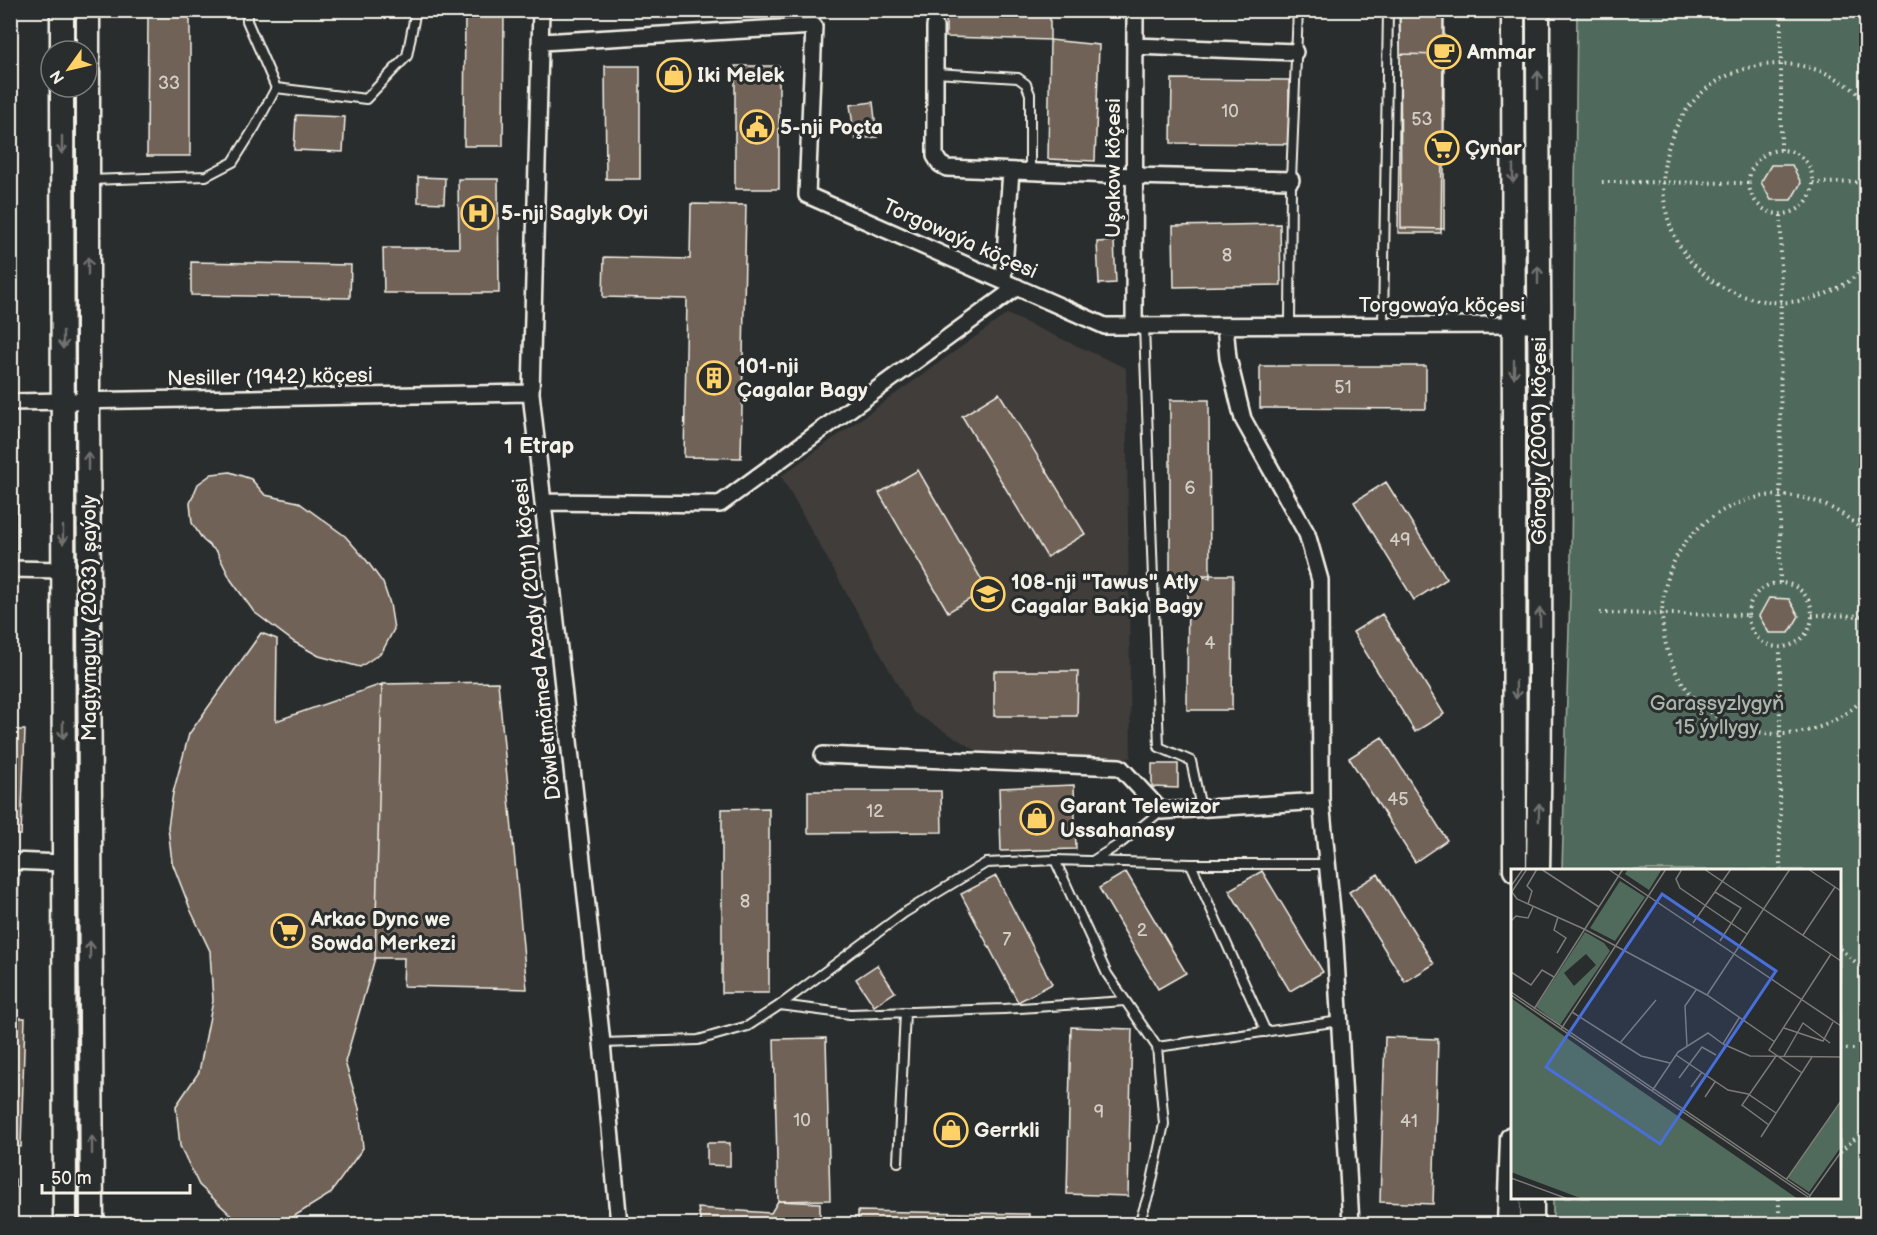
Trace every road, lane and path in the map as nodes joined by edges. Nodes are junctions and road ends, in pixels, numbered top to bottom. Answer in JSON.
{"nodes":[{"id":1,"x":62,"y":10,"type":"edge"},
{"id":2,"x":88,"y":10,"type":"edge"},
{"id":3,"x":247,"y":10,"type":"edge"},
{"id":4,"x":416,"y":10,"type":"edge"},
{"id":5,"x":541,"y":10,"type":"edge"},
{"id":6,"x":811,"y":10,"type":"edge"},
{"id":7,"x":1135,"y":10,"type":"edge"},
{"id":8,"x":1298,"y":10,"type":"edge"},
{"id":9,"x":1388,"y":10,"type":"edge"},
{"id":10,"x":1513,"y":10,"type":"edge"},
{"id":11,"x":1538,"y":10,"type":"edge"},
{"id":12,"x":1781,"y":10,"type":"edge"},
{"id":13,"x":814,"y":26,"type":"junction"},
{"id":14,"x":935,"y":26,"type":"dead end"},
{"id":15,"x":62,"y":39,"type":"edge"},
{"id":16,"x":542,"y":42,"type":"junction"},
{"id":17,"x":1135,"y":46,"type":"junction"},
{"id":18,"x":1295,"y":52,"type":"junction"},
{"id":19,"x":1781,"y":64,"type":"junction"},
{"id":20,"x":935,"y":74,"type":"junction"},
{"id":21,"x":276,"y":88,"type":"junction"},
{"id":22,"x":62,"y":99,"type":"edge"},
{"id":23,"x":1866,"y":101,"type":"edge"},
{"id":24,"x":1781,"y":150,"type":"junction"},
{"id":25,"x":1011,"y":171,"type":"junction"},
{"id":26,"x":1030,"y":172,"type":"junction"},
{"id":27,"x":1134,"y":177,"type":"junction"},
{"id":28,"x":88,"y":180,"type":"junction"},
{"id":29,"x":1291,"y":180,"type":"junction"},
{"id":30,"x":1602,"y":182,"type":"dead end"},
{"id":31,"x":1662,"y":183,"type":"junction"},
{"id":32,"x":1749,"y":183,"type":"junction"},
{"id":33,"x":1813,"y":183,"type":"junction"},
{"id":34,"x":1866,"y":183,"type":"edge"},
{"id":35,"x":1781,"y":215,"type":"junction"},
{"id":36,"x":1866,"y":266,"type":"edge"},
{"id":37,"x":1010,"y":284,"type":"junction"},
{"id":38,"x":1781,"y":302,"type":"junction"},
{"id":39,"x":1514,"y":325,"type":"junction"},
{"id":40,"x":1139,"y":326,"type":"junction"},
{"id":41,"x":1225,"y":326,"type":"junction"},
{"id":42,"x":1290,"y":326,"type":"junction"},
{"id":43,"x":1383,"y":326,"type":"junction"},
{"id":44,"x":1538,"y":326,"type":"junction"},
{"id":45,"x":531,"y":393,"type":"junction"},
{"id":46,"x":88,"y":401,"type":"junction"},
{"id":47,"x":10,"y":402,"type":"edge"},
{"id":48,"x":63,"y":402,"type":"junction"},
{"id":49,"x":1780,"y":496,"type":"junction"},
{"id":50,"x":544,"y":502,"type":"junction"},
{"id":51,"x":1866,"y":534,"type":"edge"},
{"id":52,"x":10,"y":569,"type":"edge"},
{"id":53,"x":63,"y":570,"type":"junction"},
{"id":54,"x":1780,"y":583,"type":"junction"},
{"id":55,"x":1600,"y":614,"type":"dead end"},
{"id":56,"x":1661,"y":614,"type":"junction"},
{"id":57,"x":1748,"y":615,"type":"junction"},
{"id":58,"x":1812,"y":615,"type":"junction"},
{"id":59,"x":1866,"y":616,"type":"edge"},
{"id":60,"x":1780,"y":648,"type":"junction"},
{"id":61,"x":1866,"y":696,"type":"edge"},
{"id":62,"x":1780,"y":734,"type":"junction"},
{"id":63,"x":823,"y":755,"type":"dead end"},
{"id":64,"x":1321,"y":801,"type":"junction"},
{"id":65,"x":1201,"y":808,"type":"junction"},
{"id":66,"x":1161,"y":811,"type":"junction"},
{"id":67,"x":1054,"y":860,"type":"junction"},
{"id":68,"x":10,"y":861,"type":"edge"},
{"id":69,"x":1093,"y":861,"type":"junction"},
{"id":70,"x":63,"y":863,"type":"junction"},
{"id":71,"x":1191,"y":864,"type":"junction"},
{"id":72,"x":1328,"y":864,"type":"junction"},
{"id":73,"x":1515,"y":869,"type":"edge"},
{"id":74,"x":1538,"y":869,"type":"edge"},
{"id":75,"x":1780,"y":869,"type":"edge"},
{"id":76,"x":1841,"y":951,"type":"edge"},
{"id":77,"x":1866,"y":971,"type":"edge"},
{"id":78,"x":1125,"y":1001,"type":"junction"},
{"id":79,"x":780,"y":1005,"type":"junction"},
{"id":80,"x":905,"y":1012,"type":"junction"},
{"id":81,"x":1340,"y":1021,"type":"junction"},
{"id":82,"x":1266,"y":1032,"type":"junction"},
{"id":83,"x":602,"y":1042,"type":"junction"},
{"id":84,"x":1157,"y":1047,"type":"junction"},
{"id":85,"x":1841,"y":1049,"type":"edge"},
{"id":86,"x":1866,"y":1049,"type":"edge"},
{"id":87,"x":1866,"y":1130,"type":"edge"},
{"id":88,"x":1841,"y":1150,"type":"edge"},
{"id":89,"x":898,"y":1162,"type":"dead end"},
{"id":90,"x":1511,"y":1167,"type":"edge"},
{"id":91,"x":1532,"y":1199,"type":"edge"},
{"id":92,"x":1779,"y":1199,"type":"edge"},
{"id":93,"x":65,"y":1224,"type":"edge"},
{"id":94,"x":92,"y":1224,"type":"edge"},
{"id":95,"x":619,"y":1224,"type":"edge"},
{"id":96,"x":1139,"y":1224,"type":"edge"},
{"id":97,"x":1351,"y":1224,"type":"edge"},
{"id":98,"x":1509,"y":1224,"type":"edge"},
{"id":99,"x":1532,"y":1224,"type":"edge"},
{"id":100,"x":1779,"y":1224,"type":"edge"}],
"edges":[{"from":1,"to":15,"type":"main road"},
{"from":2,"to":28,"type":"main road","name":"Magtymguly (2033) şaýoly"},
{"from":3,"to":21,"type":"lane"},
{"from":4,"to":21,"type":"lane"},
{"from":5,"to":16,"type":"street","name":"Döwletmämed Azady (2011) köçesi"},
{"from":6,"to":13,"type":"street"},
{"from":7,"to":17,"type":"street","name":"Uşakow köçesi"},
{"from":8,"to":18,"type":"lane"},
{"from":9,"to":43,"type":"lane"},
{"from":10,"to":39,"type":"main road","name":"Görogly (2009) köçesi","one_way":true},
{"from":44,"to":11,"type":"main road","name":"Görogly (2009) köçesi","one_way":true},
{"from":12,"to":19,"type":"path"},
{"from":13,"to":16,"type":"street"},
{"from":13,"to":37,"type":"street","name":"Torgowaýa köçesi"},
{"from":14,"to":20,"type":"street"},
{"from":16,"to":45,"type":"street","name":"Döwletmämed Azady (2011) köçesi"},
{"from":17,"to":18,"type":"street"},
{"from":17,"to":27,"type":"street","name":"Uşakow köçesi"},
{"from":18,"to":29,"type":"lane"},
{"from":19,"to":23,"type":"path"},
{"from":19,"to":24,"type":"path"},
{"from":19,"to":31,"type":"path"},
{"from":20,"to":25,"type":"street"},
{"from":20,"to":26,"type":"lane"},
{"from":21,"to":28,"type":"lane"},
{"from":22,"to":48,"type":"main road","name":"Magtymguly (2033) şaýoly","one_way":true},
{"from":24,"to":32,"type":"path"},
{"from":24,"to":33,"type":"path"},
{"from":25,"to":26,"type":"street"},
{"from":25,"to":37,"type":"street"},
{"from":26,"to":27,"type":"street"},
{"from":27,"to":29,"type":"street"},
{"from":27,"to":40,"type":"street","name":"Uşakow köçesi"},
{"from":46,"to":28,"type":"main road","name":"Magtymguly (2033) şaýoly","one_way":true},
{"from":29,"to":42,"type":"lane"},
{"from":30,"to":31,"type":"path"},
{"from":31,"to":32,"type":"path"},
{"from":31,"to":38,"type":"path"},
{"from":32,"to":35,"type":"path"},
{"from":33,"to":34,"type":"path"},
{"from":33,"to":35,"type":"path"},
{"from":35,"to":38,"type":"path"},
{"from":36,"to":38,"type":"path"},
{"from":37,"to":40,"type":"street","name":"Torgowaýa köçesi"},
{"from":37,"to":50,"type":"street"},
{"from":38,"to":49,"type":"path"},
{"from":39,"to":43,"type":"street","name":"Torgowaýa köçesi"},
{"from":39,"to":44,"type":"street","name":"Torgowaýa köçesi"},
{"from":39,"to":73,"type":"main road","name":"Görogly (2009) köçesi","one_way":true},
{"from":40,"to":41,"type":"street","name":"Torgowaýa köçesi"},
{"from":40,"to":65,"type":"lane"},
{"from":41,"to":42,"type":"street","name":"Torgowaýa köçesi"},
{"from":41,"to":64,"type":"street"},
{"from":42,"to":43,"type":"street","name":"Torgowaýa köçesi"},
{"from":74,"to":44,"type":"main road","name":"Görogly (2009) köçesi","one_way":true},
{"from":45,"to":46,"type":"street","name":"Nesiller (1942) köçesi"},
{"from":45,"to":50,"type":"street","name":"Döwletmämed Azady (2011) köçesi"},
{"from":46,"to":48,"type":"street","name":"Nesiller (1942) köçesi"},
{"from":94,"to":46,"type":"main road","name":"Magtymguly (2033) şaýoly","one_way":true},
{"from":47,"to":48,"type":"street","name":"Nesiller (1942) köçesi"},
{"from":48,"to":53,"type":"main road","name":"Magtymguly (2033) şaýoly","one_way":true},
{"from":49,"to":51,"type":"path"},
{"from":49,"to":54,"type":"path"},
{"from":49,"to":56,"type":"path"},
{"from":50,"to":83,"type":"street","name":"Döwletmämed Azady (2011) köçesi"},
{"from":52,"to":53,"type":"street"},
{"from":53,"to":70,"type":"main road","name":"Magtymguly (2033) şaýoly","one_way":true},
{"from":54,"to":57,"type":"path"},
{"from":54,"to":58,"type":"path"},
{"from":55,"to":56,"type":"path"},
{"from":56,"to":57,"type":"path"},
{"from":56,"to":62,"type":"path"},
{"from":57,"to":60,"type":"path"},
{"from":58,"to":59,"type":"path"},
{"from":58,"to":60,"type":"path"},
{"from":60,"to":62,"type":"path"},
{"from":61,"to":62,"type":"path"},
{"from":62,"to":75,"type":"path"},
{"from":63,"to":66,"type":"street"},
{"from":64,"to":65,"type":"street"},
{"from":64,"to":72,"type":"street"},
{"from":65,"to":66,"type":"street"},
{"from":66,"to":69,"type":"lane"},
{"from":67,"to":69,"type":"lane"},
{"from":67,"to":78,"type":"lane"},
{"from":67,"to":79,"type":"lane"},
{"from":68,"to":70,"type":"street"},
{"from":69,"to":71,"type":"lane"},
{"from":70,"to":93,"type":"main road","name":"Magtymguly (2033) şaýoly"},
{"from":71,"to":72,"type":"lane"},
{"from":71,"to":82,"type":"lane"},
{"from":72,"to":81,"type":"street"},
{"from":76,"to":77,"type":"path"},
{"from":78,"to":80,"type":"lane"},
{"from":78,"to":84,"type":"lane"},
{"from":79,"to":80,"type":"lane"},
{"from":79,"to":83,"type":"lane"},
{"from":80,"to":89,"type":"lane"},
{"from":81,"to":82,"type":"lane"},
{"from":81,"to":97,"type":"street"},
{"from":82,"to":84,"type":"lane"},
{"from":83,"to":95,"type":"street","name":"Döwletmämed Azady (2011) köçesi"},
{"from":84,"to":96,"type":"lane"},
{"from":85,"to":86,"type":"path"},
{"from":87,"to":88,"type":"path"},
{"from":90,"to":98,"type":"main road"},
{"from":91,"to":99,"type":"main road"},
{"from":92,"to":100,"type":"path"}]}
